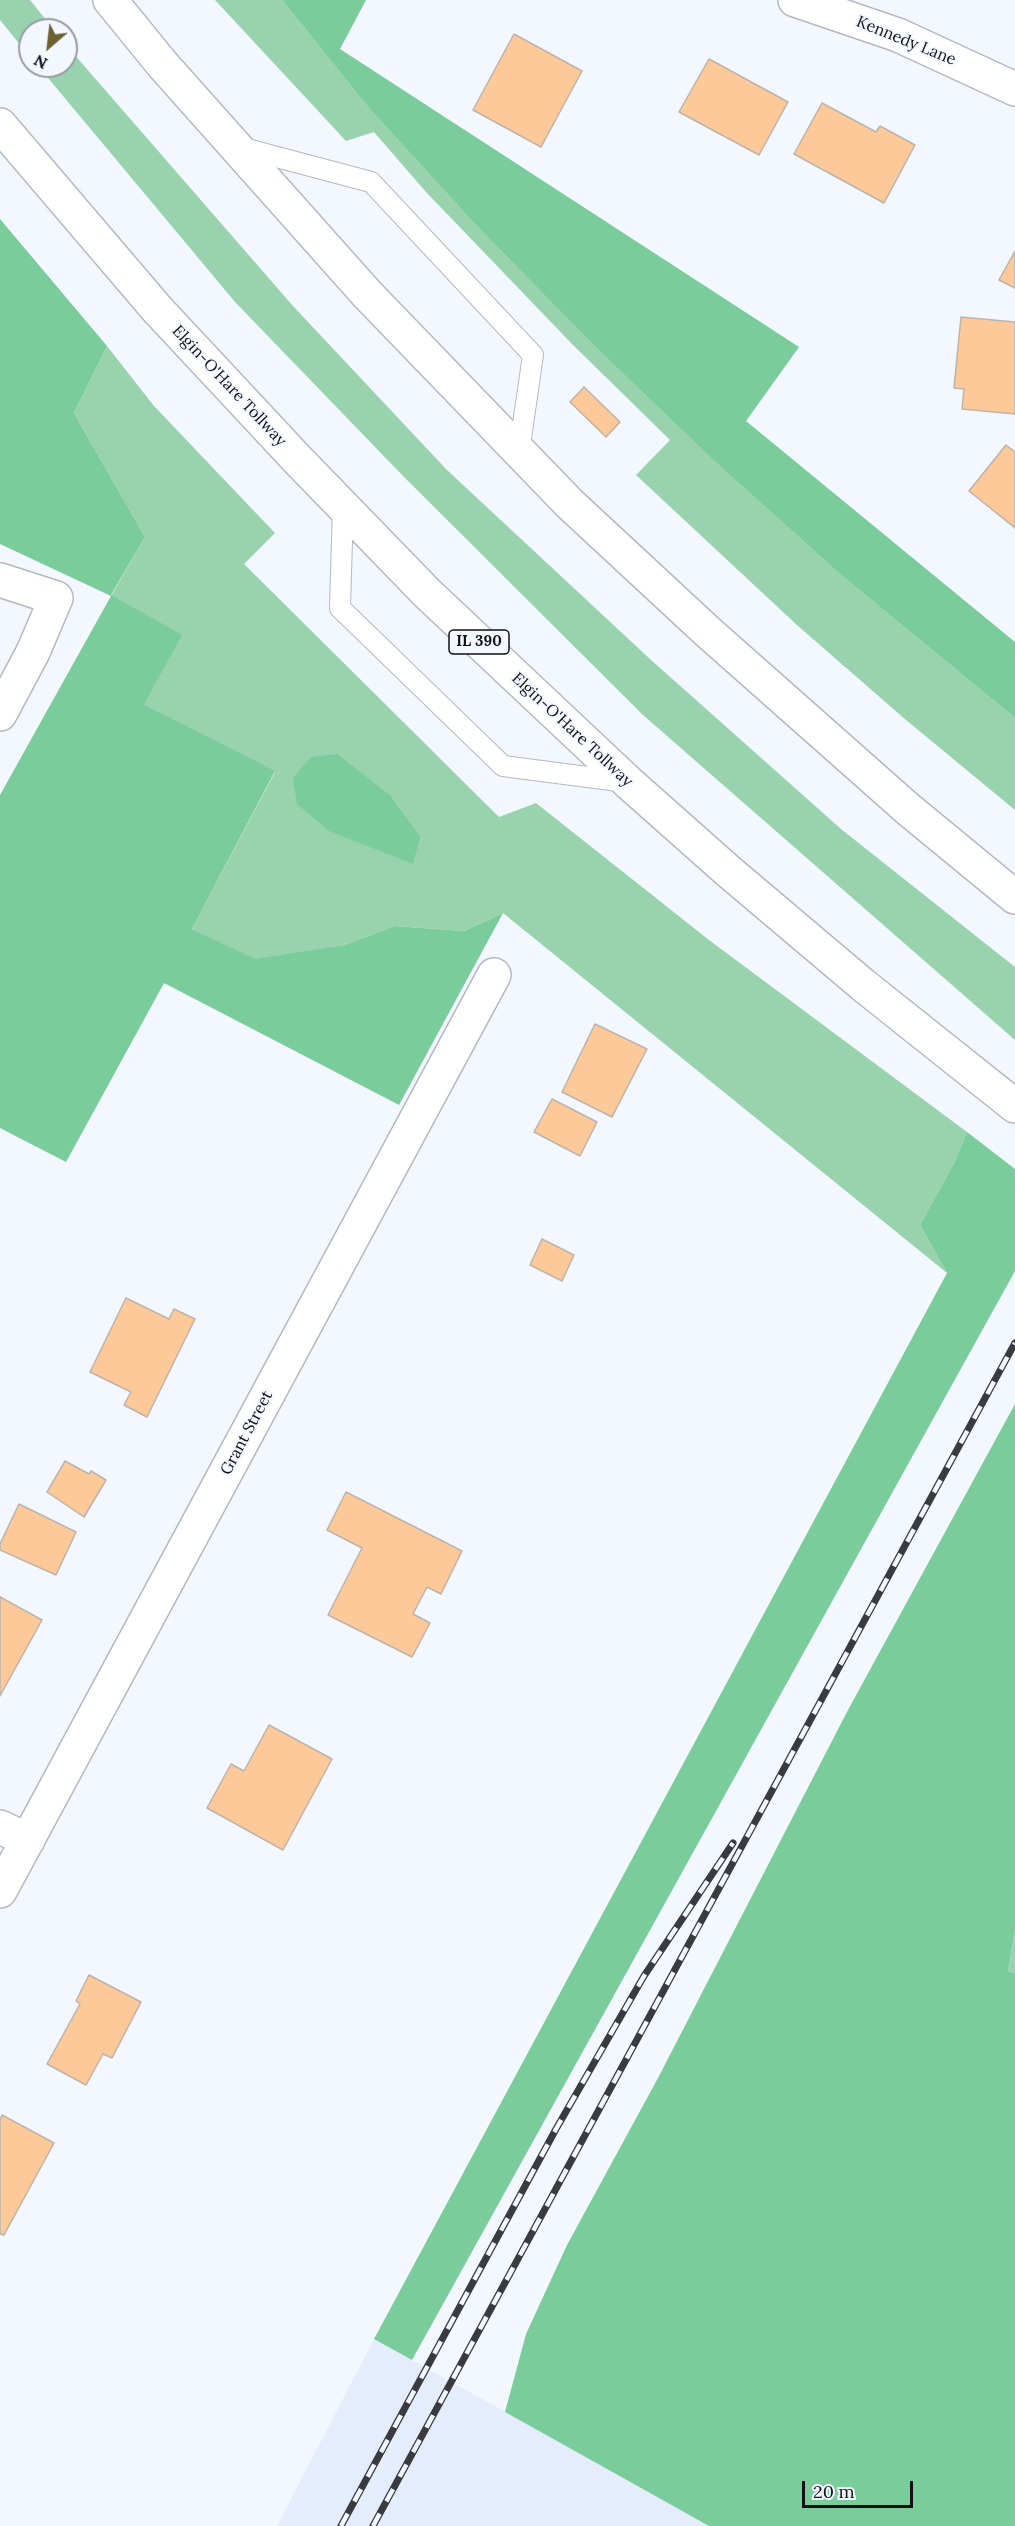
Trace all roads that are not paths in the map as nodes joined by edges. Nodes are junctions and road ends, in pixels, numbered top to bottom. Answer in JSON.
{"nodes":[{"id":1,"x":110,"y":0,"type":"edge"},
{"id":2,"x":795,"y":0,"type":"edge"},
{"id":3,"x":1015,"y":89,"type":"edge"},
{"id":4,"x":0,"y":125,"type":"edge"},
{"id":5,"x":234,"y":146,"type":"junction"},
{"id":6,"x":519,"y":452,"type":"junction"},
{"id":7,"x":343,"y":506,"type":"junction"},
{"id":8,"x":0,"y":580,"type":"edge"},
{"id":9,"x":0,"y":714,"type":"edge"},
{"id":10,"x":628,"y":783,"type":"junction"},
{"id":11,"x":1015,"y":897,"type":"edge"},
{"id":12,"x":494,"y":975,"type":"dead end"},
{"id":13,"x":1013,"y":1104,"type":"edge"},
{"id":14,"x":14,"y":1833,"type":"edge"},
{"id":15,"x":0,"y":1891,"type":"edge"}],
"edges":[{"from":1,"to":5,"type":"main road"},
{"from":2,"to":3,"type":"main road","name":"Kennedy Lane"},
{"from":4,"to":7,"type":"main road","name":"Elgin-O'Hare Tollway","number":"IL 390"},
{"from":5,"to":6,"type":"main road"},
{"from":5,"to":6,"type":"lane"},
{"from":6,"to":11,"type":"main road"},
{"from":7,"to":10,"type":"main road","name":"Elgin-O'Hare Tollway","number":"IL 390"},
{"from":7,"to":10,"type":"lane"},
{"from":8,"to":9,"type":"main road"},
{"from":10,"to":13,"type":"main road","name":"Elgin-O'Hare Tollway","number":"IL 390"},
{"from":12,"to":14,"type":"main road","name":"Grant Street"},
{"from":14,"to":15,"type":"main road","name":"Grant Street"}]}
